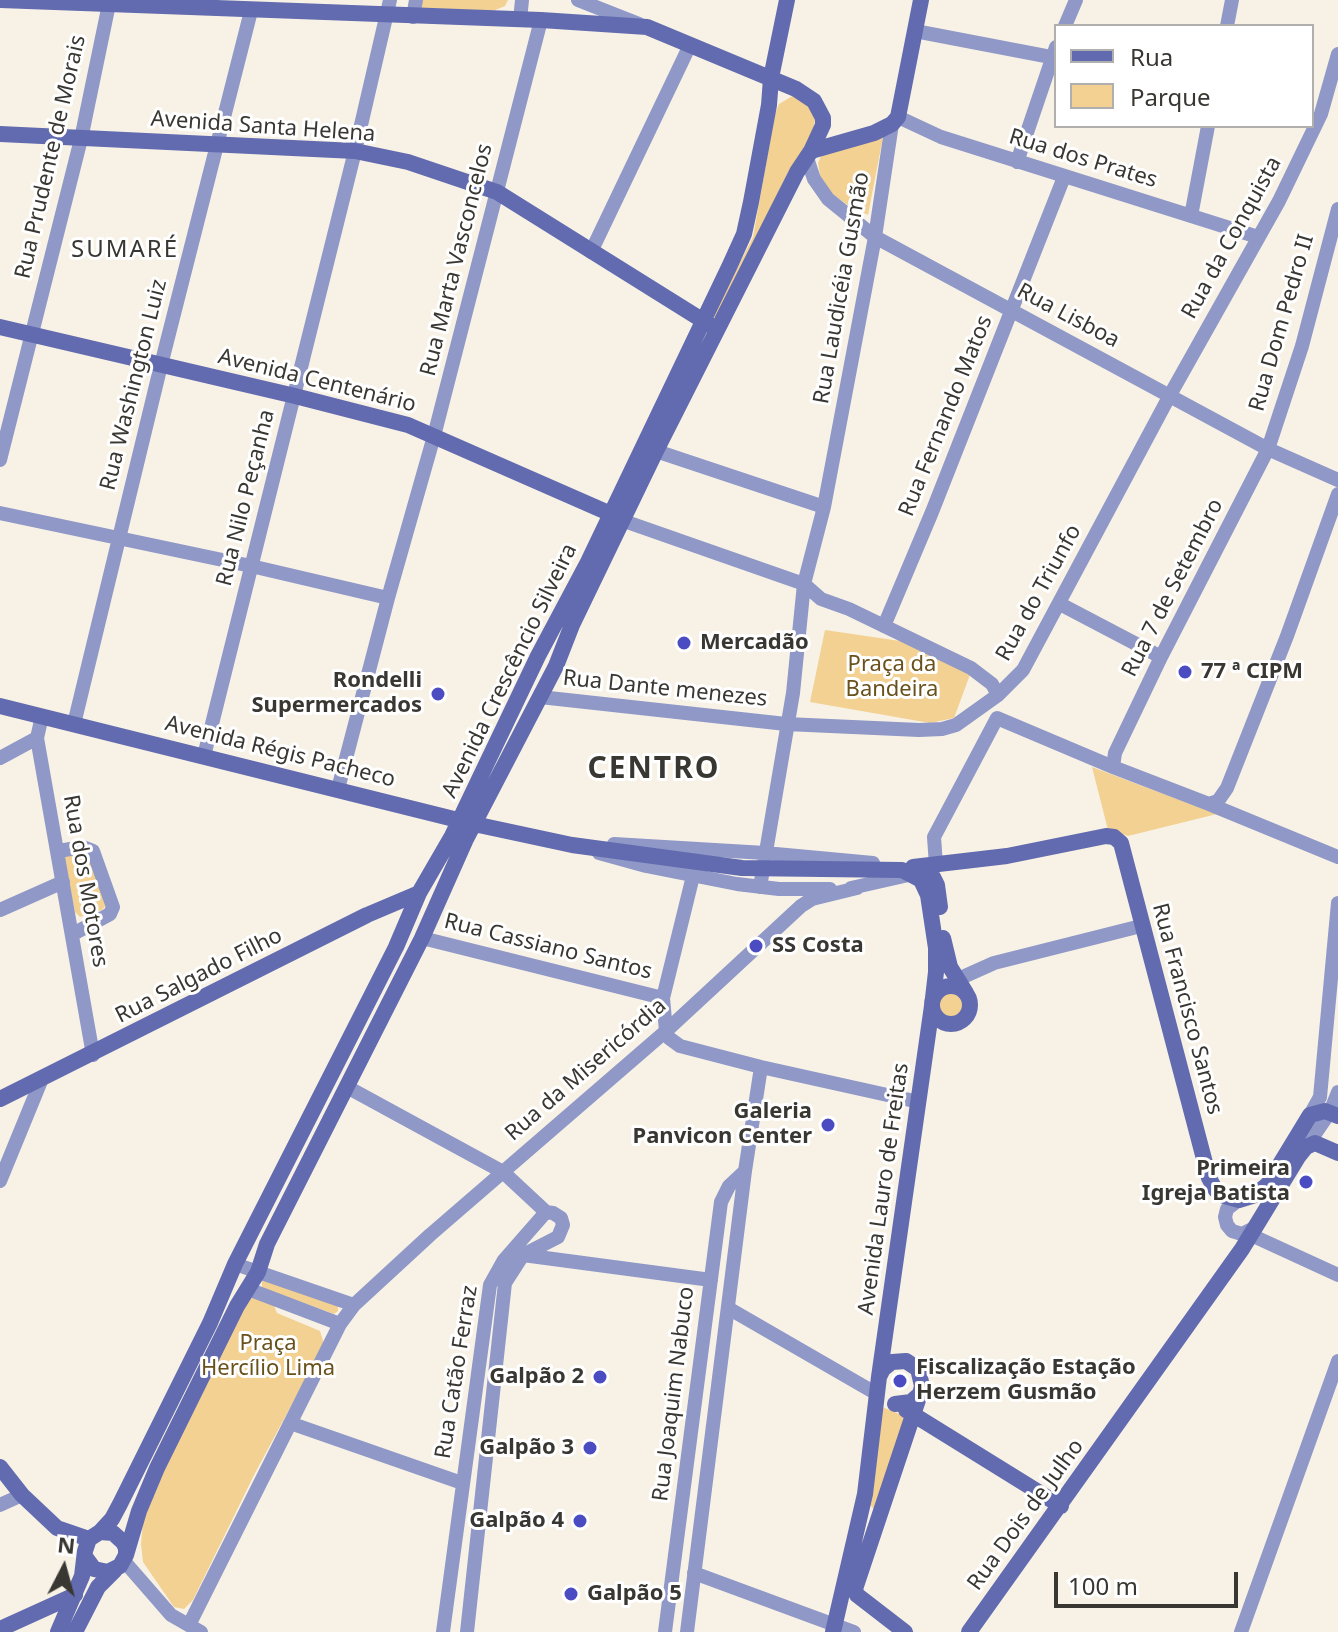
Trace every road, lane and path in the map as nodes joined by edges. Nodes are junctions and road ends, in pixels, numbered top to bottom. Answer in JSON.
{"nodes":[{"id":1,"x":0,"y":0,"type":"edge"},
{"id":2,"x":522,"y":0,"type":"edge"},
{"id":3,"x":578,"y":0,"type":"edge"},
{"id":4,"x":787,"y":0,"type":"edge"},
{"id":5,"x":921,"y":0,"type":"edge"},
{"id":6,"x":1076,"y":0,"type":"edge"},
{"id":7,"x":1232,"y":0,"type":"edge"},
{"id":8,"x":109,"y":4,"type":"junction"},
{"id":9,"x":324,"y":7,"type":"edge"},
{"id":10,"x":388,"y":8,"type":"edge"},
{"id":11,"x":414,"y":9,"type":"edge"},
{"id":12,"x":251,"y":11,"type":"junction"},
{"id":13,"x":520,"y":20,"type":"junction"},
{"id":14,"x":541,"y":20,"type":"junction"},
{"id":15,"x":1066,"y":24,"type":"edge"},
{"id":16,"x":1227,"y":24,"type":"edge"},
{"id":17,"x":647,"y":27,"type":"junction"},
{"id":18,"x":915,"y":31,"type":"junction"},
{"id":19,"x":690,"y":45,"type":"junction"},
{"id":20,"x":1054,"y":54,"type":"edge"},
{"id":21,"x":1338,"y":54,"type":"edge"},
{"id":22,"x":771,"y":78,"type":"junction"},
{"id":23,"x":796,"y":89,"type":"junction"},
{"id":24,"x":769,"y":105,"type":"junction"},
{"id":25,"x":895,"y":121,"type":"junction"},
{"id":26,"x":1208,"y":128,"type":"edge"},
{"id":27,"x":0,"y":134,"type":"edge"},
{"id":28,"x":81,"y":139,"type":"junction"},
{"id":29,"x":218,"y":144,"type":"junction"},
{"id":30,"x":355,"y":151,"type":"junction"},
{"id":31,"x":809,"y":154,"type":"junction"},
{"id":32,"x":1017,"y":162,"type":"junction"},
{"id":33,"x":1064,"y":177,"type":"junction"},
{"id":34,"x":497,"y":192,"type":"junction"},
{"id":35,"x":1338,"y":209,"type":"edge"},
{"id":36,"x":1191,"y":216,"type":"junction"},
{"id":37,"x":875,"y":237,"type":"junction"},
{"id":38,"x":1258,"y":237,"type":"junction"},
{"id":39,"x":591,"y":252,"type":"junction"},
{"id":40,"x":1012,"y":311,"type":"junction"},
{"id":41,"x":702,"y":321,"type":"junction"},
{"id":42,"x":0,"y":327,"type":"edge"},
{"id":43,"x":718,"y":331,"type":"junction"},
{"id":44,"x":31,"y":334,"type":"junction"},
{"id":45,"x":161,"y":365,"type":"junction"},
{"id":46,"x":1170,"y":395,"type":"junction"},
{"id":47,"x":295,"y":396,"type":"junction"},
{"id":48,"x":434,"y":436,"type":"junction"},
{"id":49,"x":1268,"y":449,"type":"junction"},
{"id":50,"x":656,"y":451,"type":"junction"},
{"id":51,"x":0,"y":460,"type":"edge"},
{"id":52,"x":1338,"y":480,"type":"edge"},
{"id":53,"x":1338,"y":494,"type":"edge"},
{"id":54,"x":824,"y":507,"type":"junction"},
{"id":55,"x":0,"y":513,"type":"edge"},
{"id":56,"x":617,"y":518,"type":"junction"},
{"id":57,"x":119,"y":539,"type":"junction"},
{"id":58,"x":251,"y":566,"type":"junction"},
{"id":59,"x":804,"y":584,"type":"junction"},
{"id":60,"x":388,"y":598,"type":"junction"},
{"id":61,"x":1060,"y":604,"type":"junction"},
{"id":62,"x":884,"y":626,"type":"junction"},
{"id":63,"x":538,"y":656,"type":"junction"},
{"id":64,"x":1161,"y":657,"type":"junction"},
{"id":65,"x":556,"y":666,"type":"junction"},
{"id":66,"x":521,"y":691,"type":"junction"},
{"id":67,"x":998,"y":695,"type":"junction"},
{"id":68,"x":540,"y":697,"type":"junction"},
{"id":69,"x":0,"y":706,"type":"edge"},
{"id":70,"x":42,"y":716,"type":"junction"},
{"id":71,"x":74,"y":724,"type":"junction"},
{"id":72,"x":786,"y":724,"type":"junction"},
{"id":73,"x":37,"y":738,"type":"junction"},
{"id":74,"x":204,"y":756,"type":"junction"},
{"id":75,"x":0,"y":758,"type":"edge"},
{"id":76,"x":1113,"y":767,"type":"junction"},
{"id":77,"x":338,"y":789,"type":"junction"},
{"id":78,"x":1209,"y":804,"type":"junction"},
{"id":79,"x":467,"y":822,"type":"junction"},
{"id":80,"x":550,"y":840,"type":"junction"},
{"id":81,"x":58,"y":851,"type":"junction"},
{"id":82,"x":765,"y":853,"type":"junction"},
{"id":83,"x":1338,"y":857,"type":"edge"},
{"id":84,"x":936,"y":865,"type":"junction"},
{"id":85,"x":697,"y":870,"type":"junction"},
{"id":86,"x":916,"y":875,"type":"junction"},
{"id":87,"x":63,"y":882,"type":"junction"},
{"id":88,"x":760,"y":887,"type":"junction"},
{"id":89,"x":857,"y":888,"type":"junction"},
{"id":90,"x":419,"y":893,"type":"junction"},
{"id":91,"x":1338,"y":903,"type":"edge"},
{"id":92,"x":0,"y":910,"type":"edge"},
{"id":93,"x":1141,"y":926,"type":"junction"},
{"id":94,"x":403,"y":931,"type":"junction"},
{"id":95,"x":73,"y":934,"type":"junction"},
{"id":96,"x":422,"y":938,"type":"junction"},
{"id":97,"x":965,"y":976,"type":"dead end"},
{"id":98,"x":966,"y":993,"type":"junction"},
{"id":99,"x":663,"y":998,"type":"junction"},
{"id":100,"x":932,"y":1002,"type":"junction"},
{"id":101,"x":666,"y":1031,"type":"junction"},
{"id":102,"x":93,"y":1055,"type":"junction"},
{"id":103,"x":761,"y":1067,"type":"junction"},
{"id":104,"x":41,"y":1081,"type":"junction"},
{"id":105,"x":347,"y":1087,"type":"junction"},
{"id":106,"x":1338,"y":1092,"type":"edge"},
{"id":107,"x":0,"y":1099,"type":"edge"},
{"id":108,"x":919,"y":1102,"type":"junction"},
{"id":109,"x":1334,"y":1114,"type":"edge"},
{"id":110,"x":1310,"y":1115,"type":"junction"},
{"id":111,"x":1312,"y":1145,"type":"junction"},
{"id":112,"x":1338,"y":1153,"type":"edge"},
{"id":113,"x":745,"y":1171,"type":"junction"},
{"id":114,"x":503,"y":1172,"type":"junction"},
{"id":115,"x":0,"y":1181,"type":"edge"},
{"id":116,"x":1238,"y":1199,"type":"junction"},
{"id":117,"x":546,"y":1212,"type":"junction"},
{"id":118,"x":1255,"y":1228,"type":"junction"},
{"id":119,"x":523,"y":1255,"type":"junction"},
{"id":120,"x":235,"y":1264,"type":"junction"},
{"id":121,"x":258,"y":1272,"type":"junction"},
{"id":122,"x":1338,"y":1275,"type":"edge"},
{"id":123,"x":711,"y":1280,"type":"junction"},
{"id":124,"x":248,"y":1289,"type":"junction"},
{"id":125,"x":354,"y":1305,"type":"junction"},
{"id":126,"x":728,"y":1308,"type":"junction"},
{"id":127,"x":340,"y":1324,"type":"junction"},
{"id":128,"x":1338,"y":1361,"type":"edge"},
{"id":129,"x":879,"y":1382,"type":"junction"},
{"id":130,"x":920,"y":1394,"type":"junction"},
{"id":131,"x":895,"y":1404,"type":"junction"},
{"id":132,"x":913,"y":1414,"type":"junction"},
{"id":133,"x":290,"y":1423,"type":"junction"},
{"id":134,"x":0,"y":1467,"type":"edge"},
{"id":135,"x":462,"y":1483,"type":"junction"},
{"id":136,"x":22,"y":1495,"type":"junction"},
{"id":137,"x":0,"y":1505,"type":"edge"},
{"id":138,"x":1061,"y":1506,"type":"junction"},
{"id":139,"x":95,"y":1536,"type":"junction"},
{"id":140,"x":86,"y":1558,"type":"junction"},
{"id":141,"x":121,"y":1562,"type":"junction"},
{"id":142,"x":694,"y":1573,"type":"junction"},
{"id":143,"x":75,"y":1595,"type":"junction"},
{"id":144,"x":850,"y":1595,"type":"junction"},
{"id":145,"x":834,"y":1628,"type":"edge"},
{"id":146,"x":0,"y":1629,"type":"edge"},
{"id":147,"x":195,"y":1629,"type":"edge"},
{"id":148,"x":58,"y":1632,"type":"edge"},
{"id":149,"x":75,"y":1632,"type":"edge"},
{"id":150,"x":443,"y":1632,"type":"edge"},
{"id":151,"x":467,"y":1632,"type":"edge"},
{"id":152,"x":665,"y":1632,"type":"edge"},
{"id":153,"x":687,"y":1632,"type":"edge"},
{"id":154,"x":854,"y":1632,"type":"edge"},
{"id":155,"x":905,"y":1632,"type":"edge"},
{"id":156,"x":969,"y":1632,"type":"edge"},
{"id":157,"x":1241,"y":1632,"type":"edge"}],
"edges":[{"from":1,"to":8,"type":"street"},
{"from":2,"to":13,"type":"street"},
{"from":3,"to":17,"type":"street"},
{"from":4,"to":22,"type":"street","name":"Avenida Crescêncio Silveira"},
{"from":5,"to":18,"type":"street","name":"Rua Laudicéia Gusmão"},
{"from":6,"to":15,"type":"street"},
{"from":7,"to":16,"type":"street"},
{"from":8,"to":12,"type":"street"},
{"from":8,"to":28,"type":"street","name":"Rua Prudente de Morais"},
{"from":9,"to":10,"type":"street"},
{"from":9,"to":12,"type":"street"},
{"from":10,"to":11,"type":"street"},
{"from":10,"to":30,"type":"street","name":"Rua Nilo Peçanha"},
{"from":11,"to":13,"type":"street"},
{"from":12,"to":29,"type":"street","name":"Rua Washington Luiz"},
{"from":13,"to":14,"type":"street"},
{"from":14,"to":17,"type":"street"},
{"from":14,"to":34,"type":"street","name":"Rua Marta Vasconcelos"},
{"from":17,"to":19,"type":"street"},
{"from":18,"to":20,"type":"street"},
{"from":18,"to":25,"type":"street","name":"Rua Laudicéia Gusmão"},
{"from":19,"to":22,"type":"street"},
{"from":19,"to":39,"type":"street"},
{"from":20,"to":32,"type":"street"},
{"from":21,"to":38,"type":"street","name":"Rua da Conquista"},
{"from":22,"to":23,"type":"street"},
{"from":22,"to":24,"type":"street","name":"Avenida Crescêncio Silveira"},
{"from":23,"to":24,"type":"street"},
{"from":23,"to":31,"type":"street","name":"Avenida Crescêncio Silveira"},
{"from":24,"to":41,"type":"street","name":"Avenida Crescêncio Silveira"},
{"from":25,"to":31,"type":"street"},
{"from":25,"to":32,"type":"street","name":"Rua dos Prates"},
{"from":25,"to":37,"type":"street","name":"Rua Laudicéia Gusmão"},
{"from":26,"to":36,"type":"street"},
{"from":27,"to":28,"type":"street","name":"Avenida Santa Helena"},
{"from":28,"to":29,"type":"street","name":"Avenida Santa Helena"},
{"from":28,"to":44,"type":"street","name":"Rua Prudente de Morais"},
{"from":29,"to":30,"type":"street","name":"Avenida Santa Helena"},
{"from":29,"to":45,"type":"street","name":"Rua Washington Luiz"},
{"from":30,"to":34,"type":"street","name":"Avenida Santa Helena"},
{"from":30,"to":47,"type":"street","name":"Rua Nilo Peçanha"},
{"from":31,"to":37,"type":"street","name":"Rua Lisboa"},
{"from":31,"to":43,"type":"street","name":"Avenida Crescêncio Silveira"},
{"from":32,"to":33,"type":"street","name":"Rua dos Prates"},
{"from":33,"to":36,"type":"street","name":"Rua dos Prates"},
{"from":33,"to":40,"type":"street","name":"Rua Fernando Matos"},
{"from":34,"to":39,"type":"street","name":"Avenida Santa Helena"},
{"from":34,"to":48,"type":"street","name":"Rua Marta Vasconcelos"},
{"from":35,"to":49,"type":"street","name":"Rua Dom Pedro II"},
{"from":36,"to":38,"type":"street","name":"Rua dos Prates"},
{"from":37,"to":40,"type":"street","name":"Rua Lisboa"},
{"from":37,"to":54,"type":"street","name":"Rua Laudicéia Gusmão"},
{"from":38,"to":46,"type":"street","name":"Rua da Conquista"},
{"from":39,"to":41,"type":"street","name":"Avenida Santa Helena"},
{"from":40,"to":46,"type":"street","name":"Rua Lisboa"},
{"from":40,"to":62,"type":"street","name":"Rua Fernando Matos"},
{"from":41,"to":43,"type":"street","name":"Avenida Santa Helena"},
{"from":41,"to":56,"type":"street","name":"Avenida Crescêncio Silveira"},
{"from":42,"to":44,"type":"street","name":"Avenida Centenário"},
{"from":43,"to":50,"type":"street","name":"Avenida Crescêncio Silveira"},
{"from":44,"to":45,"type":"street","name":"Avenida Centenário"},
{"from":44,"to":51,"type":"street","name":"Rua Prudente de Morais"},
{"from":45,"to":47,"type":"street","name":"Avenida Centenário"},
{"from":45,"to":57,"type":"street","name":"Rua Washington Luiz"},
{"from":46,"to":49,"type":"street","name":"Rua Lisboa"},
{"from":46,"to":61,"type":"street","name":"Rua do Triunfo"},
{"from":47,"to":48,"type":"street","name":"Avenida Centenário"},
{"from":47,"to":58,"type":"street","name":"Rua Nilo Peçanha"},
{"from":48,"to":56,"type":"street","name":"Avenida Centenário"},
{"from":48,"to":60,"type":"street","name":"Rua Marta Vasconcelos"},
{"from":49,"to":52,"type":"street","name":"Rua Lisboa"},
{"from":49,"to":64,"type":"street","name":"Rua 7 de Setembro"},
{"from":50,"to":54,"type":"street"},
{"from":50,"to":56,"type":"street","name":"Avenida Crescêncio Silveira"},
{"from":53,"to":78,"type":"street"},
{"from":54,"to":59,"type":"street","name":"Rua Laudicéia Gusmão"},
{"from":55,"to":57,"type":"street"},
{"from":56,"to":59,"type":"street"},
{"from":56,"to":63,"type":"street","name":"Avenida Crescêncio Silveira"},
{"from":56,"to":65,"type":"street","name":"Avenida Crescêncio Silveira"},
{"from":57,"to":58,"type":"street"},
{"from":57,"to":71,"type":"street","name":"Rua Washington Luiz"},
{"from":58,"to":60,"type":"street"},
{"from":58,"to":74,"type":"street","name":"Rua Nilo Peçanha"},
{"from":59,"to":62,"type":"street"},
{"from":59,"to":72,"type":"street","name":"Rua Laudicéia Gusmão"},
{"from":60,"to":77,"type":"street","name":"Rua Marta Vasconcelos"},
{"from":61,"to":64,"type":"street"},
{"from":61,"to":67,"type":"street","name":"Rua do Triunfo"},
{"from":62,"to":67,"type":"street"},
{"from":63,"to":65,"type":"street"},
{"from":63,"to":66,"type":"street","name":"Avenida Crescêncio Silveira"},
{"from":64,"to":76,"type":"street","name":"Rua 7 de Setembro"},
{"from":65,"to":68,"type":"street","name":"Avenida Crescêncio Silveira"},
{"from":66,"to":68,"type":"street"},
{"from":66,"to":79,"type":"street","name":"Avenida Crescêncio Silveira"},
{"from":67,"to":72,"type":"street","name":"Rua do Triunfo"},
{"from":68,"to":72,"type":"street","name":"Rua Dante menezes"},
{"from":68,"to":79,"type":"street","name":"Avenida Crescêncio Silveira"},
{"from":69,"to":70,"type":"street","name":"Avenida Régis Pacheco"},
{"from":70,"to":71,"type":"street","name":"Avenida Régis Pacheco"},
{"from":70,"to":73,"type":"street","name":"Rua dos Motores"},
{"from":71,"to":74,"type":"street","name":"Avenida Régis Pacheco"},
{"from":72,"to":82,"type":"street"},
{"from":73,"to":75,"type":"street"},
{"from":73,"to":81,"type":"street","name":"Rua dos Motores"},
{"from":74,"to":77,"type":"street","name":"Avenida Régis Pacheco"},
{"from":76,"to":78,"type":"street"},
{"from":76,"to":84,"type":"street"},
{"from":77,"to":79,"type":"street","name":"Avenida Régis Pacheco"},
{"from":78,"to":83,"type":"street"},
{"from":79,"to":80,"type":"street","name":"Avenida Régis Pacheco"},
{"from":79,"to":90,"type":"street","name":"Avenida Crescêncio Silveira"},
{"from":79,"to":96,"type":"street","name":"Avenida Crescêncio Silveira"},
{"from":80,"to":82,"type":"street","name":"Avenida Régis Pacheco"},
{"from":80,"to":85,"type":"street","name":"Avenida Régis Pacheco"},
{"from":81,"to":87,"type":"street","name":"Rua dos Motores"},
{"from":81,"to":95,"type":"street"},
{"from":82,"to":86,"type":"street","name":"Avenida Régis Pacheco"},
{"from":82,"to":88,"type":"street"},
{"from":84,"to":86,"type":"street"},
{"from":84,"to":93,"type":"street","name":"Rua Francisco Santos"},
{"from":85,"to":86,"type":"street"},
{"from":85,"to":88,"type":"street","name":"Avenida Régis Pacheco"},
{"from":85,"to":99,"type":"street"},
{"from":86,"to":89,"type":"street"},
{"from":86,"to":98,"type":"street"},
{"from":86,"to":100,"type":"street","name":"Avenida Lauro de Freitas"},
{"from":87,"to":92,"type":"street"},
{"from":87,"to":95,"type":"street","name":"Rua dos Motores"},
{"from":88,"to":89,"type":"street","name":"Avenida Régis Pacheco"},
{"from":89,"to":101,"type":"street","name":"Rua da Misericórdia"},
{"from":90,"to":94,"type":"street","name":"Avenida Crescêncio Silveira"},
{"from":90,"to":102,"type":"street","name":"Rua Salgado Filho"},
{"from":91,"to":110,"type":"street"},
{"from":93,"to":97,"type":"street"},
{"from":93,"to":116,"type":"street","name":"Rua Francisco Santos"},
{"from":94,"to":96,"type":"street"},
{"from":94,"to":120,"type":"street","name":"Avenida Crescêncio Silveira"},
{"from":95,"to":102,"type":"street","name":"Rua dos Motores"},
{"from":96,"to":99,"type":"street","name":"Rua Cassiano Santos"},
{"from":96,"to":105,"type":"street","name":"Avenida Crescêncio Silveira"},
{"from":98,"to":100,"type":"street"},
{"from":98,"to":100,"type":"street"},
{"from":99,"to":101,"type":"street"},
{"from":100,"to":108,"type":"street","name":"Avenida Lauro de Freitas"},
{"from":101,"to":103,"type":"street"},
{"from":101,"to":114,"type":"street","name":"Rua da Misericórdia"},
{"from":102,"to":104,"type":"street","name":"Rua Salgado Filho"},
{"from":103,"to":108,"type":"street"},
{"from":103,"to":113,"type":"street","name":"Rua Joaquim Nabuco"},
{"from":104,"to":107,"type":"street","name":"Rua Salgado Filho"},
{"from":104,"to":115,"type":"street"},
{"from":105,"to":114,"type":"street"},
{"from":105,"to":121,"type":"street","name":"Avenida Crescêncio Silveira"},
{"from":106,"to":109,"type":"street"},
{"from":108,"to":129,"type":"street","name":"Avenida Lauro de Freitas"},
{"from":109,"to":110,"type":"street"},
{"from":109,"to":111,"type":"street"},
{"from":110,"to":116,"type":"street"},
{"from":111,"to":112,"type":"street"},
{"from":111,"to":118,"type":"street","name":"Rua Dois de Julho"},
{"from":113,"to":123,"type":"street","name":"Rua Joaquim Nabuco"},
{"from":113,"to":126,"type":"street","name":"Rua Joaquim Nabuco"},
{"from":114,"to":117,"type":"street"},
{"from":114,"to":125,"type":"street","name":"Rua da Misericórdia"},
{"from":116,"to":118,"type":"street"},
{"from":116,"to":118,"type":"street"},
{"from":117,"to":119,"type":"street"},
{"from":117,"to":135,"type":"street","name":"Rua Catão Ferraz"},
{"from":118,"to":122,"type":"street"},
{"from":118,"to":138,"type":"street","name":"Rua Dois de Julho"},
{"from":119,"to":123,"type":"street"},
{"from":119,"to":151,"type":"street","name":"Rua Catão Ferraz"},
{"from":120,"to":121,"type":"street"},
{"from":120,"to":139,"type":"street"},
{"from":121,"to":124,"type":"street"},
{"from":121,"to":125,"type":"street"},
{"from":123,"to":152,"type":"street","name":"Rua Joaquim Nabuco"},
{"from":124,"to":127,"type":"street"},
{"from":124,"to":141,"type":"street"},
{"from":125,"to":127,"type":"street"},
{"from":126,"to":129,"type":"street"},
{"from":126,"to":142,"type":"street","name":"Rua Joaquim Nabuco"},
{"from":127,"to":133,"type":"street"},
{"from":128,"to":157,"type":"street"},
{"from":129,"to":130,"type":"street"},
{"from":129,"to":131,"type":"street"},
{"from":129,"to":144,"type":"street","name":"Avenida Lauro de Freitas"},
{"from":130,"to":131,"type":"street"},
{"from":130,"to":132,"type":"street","name":"Avenida Lauro de Freitas"},
{"from":131,"to":132,"type":"street"},
{"from":132,"to":138,"type":"street"},
{"from":132,"to":144,"type":"street","name":"Avenida Lauro de Freitas"},
{"from":133,"to":135,"type":"street"},
{"from":133,"to":147,"type":"street"},
{"from":134,"to":136,"type":"street"},
{"from":135,"to":150,"type":"street","name":"Rua Catão Ferraz"},
{"from":136,"to":137,"type":"street"},
{"from":136,"to":139,"type":"street"},
{"from":138,"to":156,"type":"street","name":"Rua Dois de Julho"},
{"from":139,"to":140,"type":"street"},
{"from":139,"to":141,"type":"street"},
{"from":140,"to":141,"type":"street"},
{"from":140,"to":143,"type":"street"},
{"from":141,"to":147,"type":"street"},
{"from":141,"to":149,"type":"street"},
{"from":142,"to":145,"type":"street"},
{"from":142,"to":153,"type":"street","name":"Rua Joaquim Nabuco"},
{"from":143,"to":146,"type":"street"},
{"from":143,"to":148,"type":"street"},
{"from":144,"to":145,"type":"street","name":"Avenida Lauro de Freitas"},
{"from":144,"to":155,"type":"street"},
{"from":145,"to":154,"type":"street"}]}
